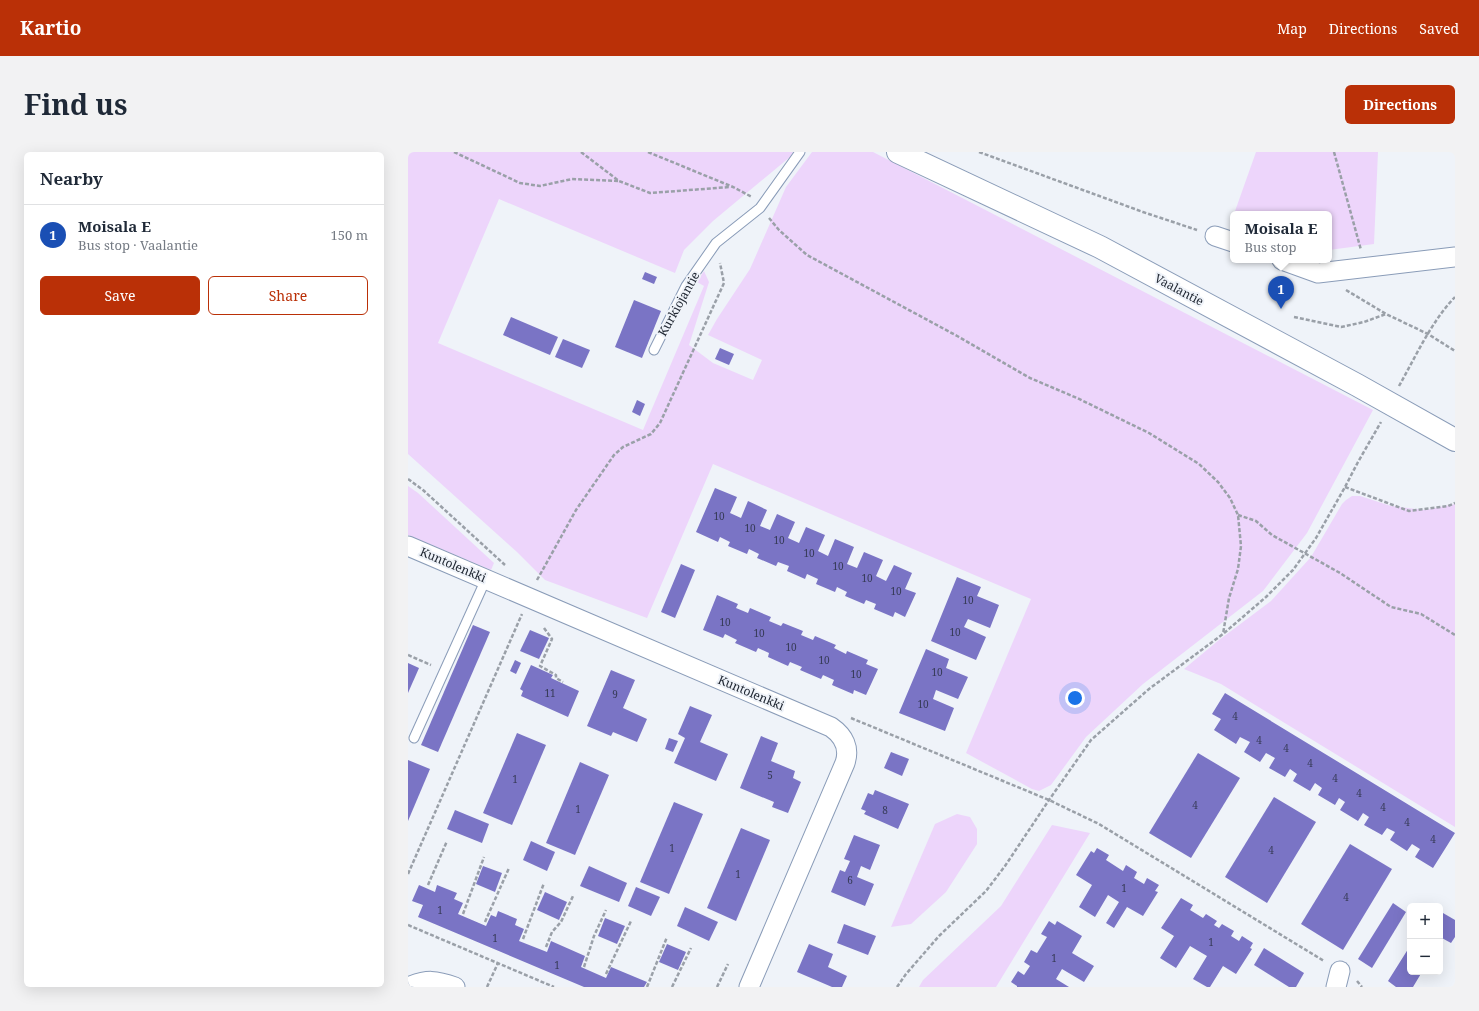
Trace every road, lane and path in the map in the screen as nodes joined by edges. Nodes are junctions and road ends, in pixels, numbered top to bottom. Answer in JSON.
{"nodes":[{"id":1,"x":454,"y":152,"type":"edge"},
{"id":2,"x":581,"y":152,"type":"edge"},
{"id":3,"x":800,"y":152,"type":"edge"},
{"id":4,"x":898,"y":152,"type":"edge"},
{"id":5,"x":979,"y":152,"type":"edge"},
{"id":6,"x":1334,"y":152,"type":"edge"},
{"id":7,"x":619,"y":181,"type":"junction"},
{"id":8,"x":733,"y":187,"type":"dead end"},
{"id":9,"x":1224,"y":239,"type":"edge"},
{"id":10,"x":716,"y":243,"type":"junction"},
{"id":11,"x":1455,"y":257,"type":"edge"},
{"id":12,"x":1290,"y":263,"type":"edge"},
{"id":13,"x":1366,"y":267,"type":"junction"},
{"id":14,"x":849,"y":279,"type":"dead end"},
{"id":15,"x":1345,"y":289,"type":"dead end"},
{"id":16,"x":1455,"y":297,"type":"edge"},
{"id":17,"x":1386,"y":314,"type":"junction"},
{"id":18,"x":1294,"y":317,"type":"dead end"},
{"id":19,"x":1428,"y":334,"type":"junction"},
{"id":20,"x":654,"y":350,"type":"dead end"},
{"id":21,"x":1455,"y":352,"type":"edge"},
{"id":22,"x":1397,"y":390,"type":"dead end"},
{"id":23,"x":1383,"y":418,"type":"dead end"},
{"id":24,"x":1455,"y":440,"type":"edge"},
{"id":25,"x":408,"y":479,"type":"edge"},
{"id":26,"x":1345,"y":487,"type":"junction"},
{"id":27,"x":1455,"y":502,"type":"edge"},
{"id":28,"x":1238,"y":515,"type":"junction"},
{"id":29,"x":408,"y":546,"type":"edge"},
{"id":30,"x":1305,"y":553,"type":"junction"},
{"id":31,"x":510,"y":571,"type":"dead end"},
{"id":32,"x":486,"y":579,"type":"junction"},
{"id":33,"x":532,"y":591,"type":"junction"},
{"id":34,"x":544,"y":628,"type":"dead end"},
{"id":35,"x":1223,"y":634,"type":"junction"},
{"id":36,"x":1455,"y":635,"type":"edge"},
{"id":37,"x":408,"y":655,"type":"edge"},
{"id":38,"x":444,"y":671,"type":"junction"},
{"id":39,"x":563,"y":682,"type":"dead end"},
{"id":40,"x":849,"y":717,"type":"dead end"},
{"id":41,"x":414,"y":738,"type":"dead end"},
{"id":42,"x":1048,"y":800,"type":"junction"},
{"id":43,"x":447,"y":841,"type":"dead end"},
{"id":44,"x":484,"y":857,"type":"dead end"},
{"id":45,"x":509,"y":868,"type":"dead end"},
{"id":46,"x":408,"y":874,"type":"edge"},
{"id":47,"x":544,"y":883,"type":"dead end"},
{"id":48,"x":428,"y":885,"type":"dead end"},
{"id":49,"x":573,"y":896,"type":"dead end"},
{"id":50,"x":606,"y":910,"type":"dead end"},
{"id":51,"x":463,"y":914,"type":"dead end"},
{"id":52,"x":631,"y":921,"type":"dead end"},
{"id":53,"x":485,"y":922,"type":"dead end"},
{"id":54,"x":408,"y":925,"type":"edge"},
{"id":55,"x":667,"y":937,"type":"dead end"},
{"id":56,"x":523,"y":939,"type":"dead end"},
{"id":57,"x":546,"y":948,"type":"dead end"},
{"id":58,"x":691,"y":948,"type":"dead end"},
{"id":59,"x":498,"y":963,"type":"junction"},
{"id":60,"x":728,"y":964,"type":"dead end"},
{"id":61,"x":584,"y":967,"type":"dead end"},
{"id":62,"x":606,"y":974,"type":"dead end"},
{"id":63,"x":1338,"y":979,"type":"edge"},
{"id":64,"x":408,"y":987,"type":"edge"},
{"id":65,"x":455,"y":987,"type":"edge"},
{"id":66,"x":487,"y":987,"type":"edge"},
{"id":67,"x":554,"y":987,"type":"edge"},
{"id":68,"x":647,"y":987,"type":"edge"},
{"id":69,"x":672,"y":987,"type":"edge"},
{"id":70,"x":717,"y":987,"type":"edge"},
{"id":71,"x":749,"y":987,"type":"edge"},
{"id":72,"x":897,"y":987,"type":"edge"},
{"id":73,"x":1362,"y":987,"type":"edge"}],
"edges":[{"from":1,"to":7,"type":"path"},
{"from":2,"to":7,"type":"path"},
{"from":3,"to":10,"type":"lane","name":"Kurkiojantie"},
{"from":4,"to":24,"type":"street","name":"Vaalantie"},
{"from":5,"to":9,"type":"path"},
{"from":6,"to":13,"type":"path"},
{"from":7,"to":8,"type":"path"},
{"from":10,"to":20,"type":"lane","name":"Kurkiojantie"},
{"from":10,"to":33,"type":"path"},
{"from":11,"to":13,"type":"street"},
{"from":12,"to":13,"type":"street"},
{"from":14,"to":28,"type":"path"},
{"from":15,"to":17,"type":"path"},
{"from":16,"to":19,"type":"path"},
{"from":17,"to":18,"type":"path"},
{"from":17,"to":19,"type":"path"},
{"from":19,"to":21,"type":"path"},
{"from":19,"to":22,"type":"path"},
{"from":23,"to":26,"type":"path"},
{"from":25,"to":31,"type":"path"},
{"from":26,"to":27,"type":"path"},
{"from":26,"to":30,"type":"path"},
{"from":28,"to":30,"type":"path"},
{"from":28,"to":35,"type":"path"},
{"from":29,"to":32,"type":"street","name":"Kuntolenkki"},
{"from":30,"to":35,"type":"path"},
{"from":30,"to":36,"type":"path"},
{"from":32,"to":33,"type":"street","name":"Kuntolenkki"},
{"from":32,"to":38,"type":"lane"},
{"from":33,"to":46,"type":"path"},
{"from":33,"to":71,"type":"street","name":"Kuntolenkki"},
{"from":34,"to":39,"type":"path"},
{"from":35,"to":42,"type":"path"},
{"from":37,"to":38,"type":"path"},
{"from":38,"to":41,"type":"lane"},
{"from":40,"to":42,"type":"path"},
{"from":42,"to":63,"type":"path"},
{"from":42,"to":72,"type":"path"},
{"from":43,"to":48,"type":"path"},
{"from":44,"to":51,"type":"path"},
{"from":45,"to":53,"type":"path"},
{"from":47,"to":56,"type":"path"},
{"from":49,"to":57,"type":"path"},
{"from":50,"to":61,"type":"path"},
{"from":52,"to":62,"type":"path"},
{"from":54,"to":59,"type":"path"},
{"from":55,"to":68,"type":"path"},
{"from":58,"to":69,"type":"path"},
{"from":59,"to":66,"type":"path"},
{"from":59,"to":67,"type":"path"},
{"from":60,"to":70,"type":"path"},
{"from":63,"to":73,"type":"path"},
{"from":64,"to":65,"type":"street"}]}
